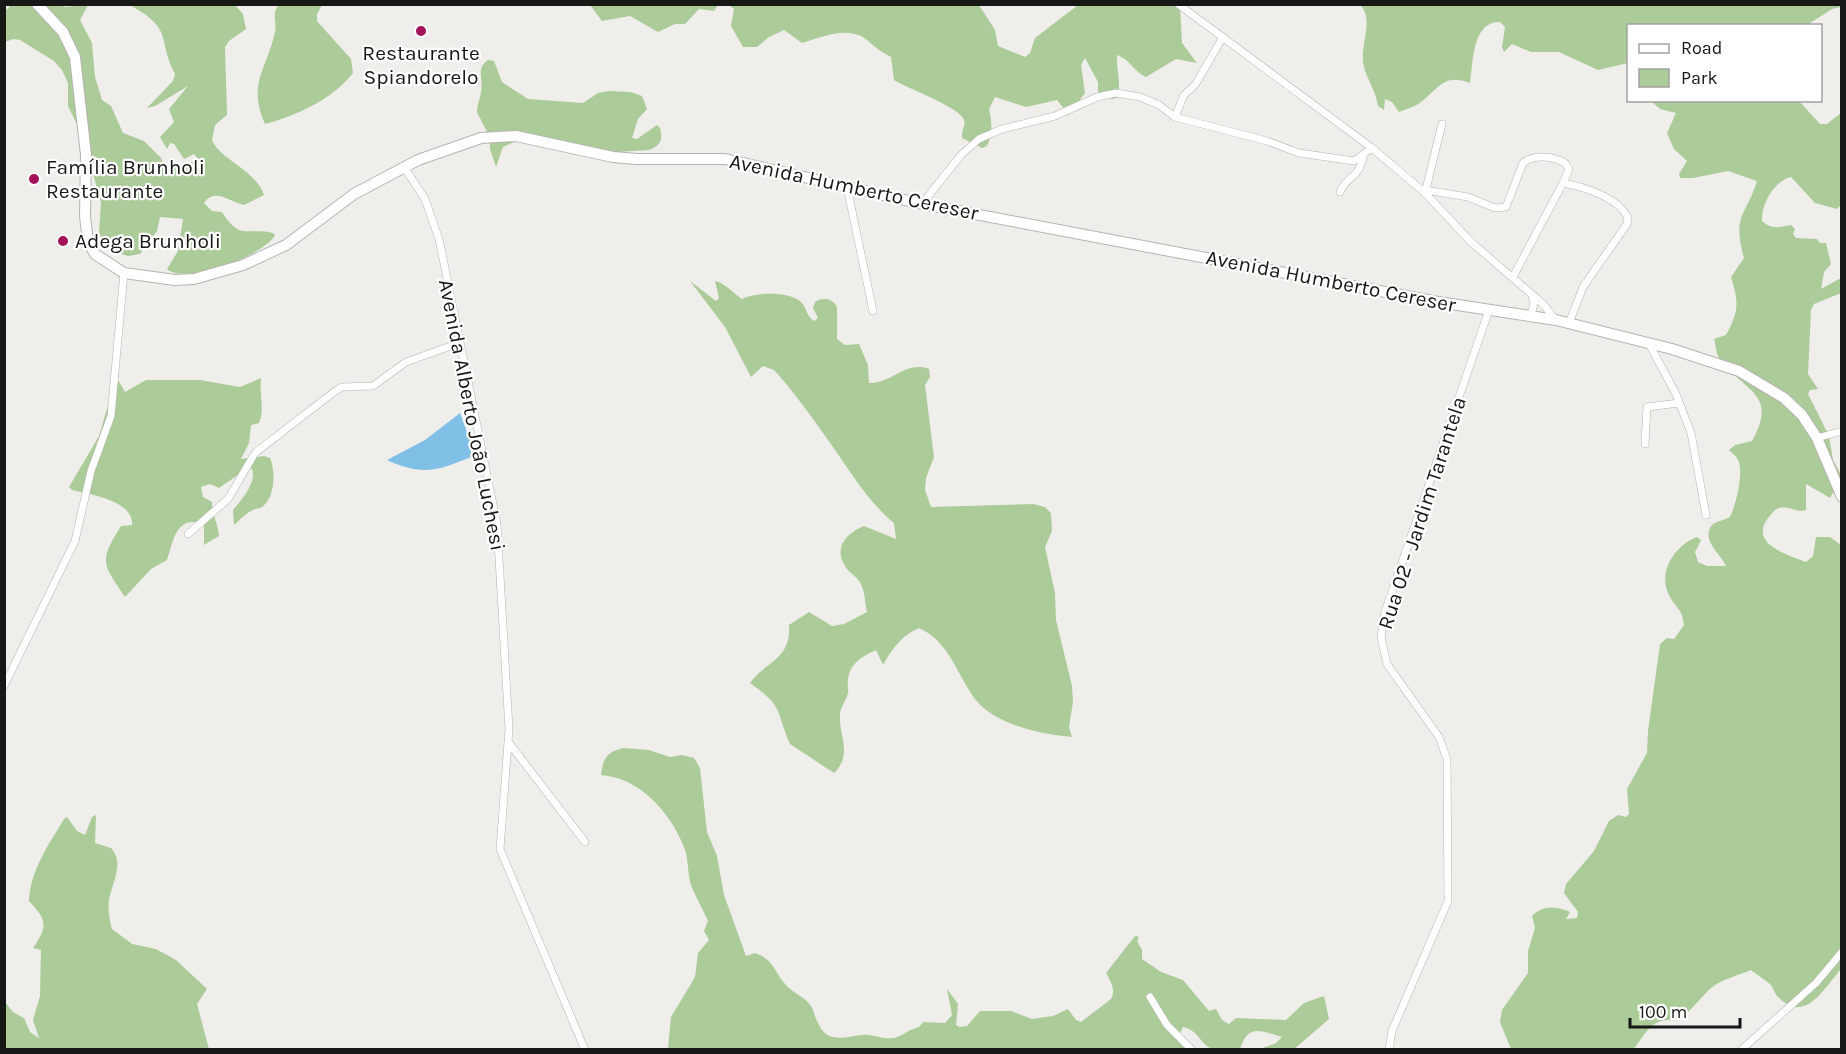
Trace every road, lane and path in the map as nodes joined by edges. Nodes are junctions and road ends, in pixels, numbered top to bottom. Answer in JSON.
{"nodes":[{"id":1,"x":37,"y":4,"type":"edge"},
{"id":2,"x":1178,"y":4,"type":"edge"},
{"id":3,"x":1223,"y":37,"type":"junction"},
{"id":4,"x":1175,"y":117,"type":"junction"},
{"id":5,"x":1442,"y":124,"type":"dead end"},
{"id":6,"x":1372,"y":148,"type":"junction"},
{"id":7,"x":1363,"y":157,"type":"junction"},
{"id":8,"x":404,"y":167,"type":"junction"},
{"id":9,"x":1563,"y":183,"type":"junction"},
{"id":10,"x":847,"y":187,"type":"junction"},
{"id":11,"x":1340,"y":192,"type":"dead end"},
{"id":12,"x":1425,"y":192,"type":"junction"},
{"id":13,"x":922,"y":204,"type":"junction"},
{"id":14,"x":124,"y":273,"type":"junction"},
{"id":15,"x":1513,"y":278,"type":"junction"},
{"id":16,"x":1532,"y":296,"type":"junction"},
{"id":17,"x":1489,"y":310,"type":"junction"},
{"id":18,"x":873,"y":311,"type":"dead end"},
{"id":19,"x":1531,"y":316,"type":"junction"},
{"id":20,"x":1556,"y":320,"type":"junction"},
{"id":21,"x":1569,"y":323,"type":"junction"},
{"id":22,"x":1648,"y":342,"type":"junction"},
{"id":23,"x":459,"y":343,"type":"junction"},
{"id":24,"x":1680,"y":403,"type":"junction"},
{"id":25,"x":1842,"y":431,"type":"edge"},
{"id":26,"x":1817,"y":438,"type":"junction"},
{"id":27,"x":1645,"y":444,"type":"dead end"},
{"id":28,"x":1842,"y":497,"type":"edge"},
{"id":29,"x":1706,"y":515,"type":"dead end"},
{"id":30,"x":188,"y":534,"type":"dead end"},
{"id":31,"x":4,"y":686,"type":"edge"},
{"id":32,"x":509,"y":743,"type":"junction"},
{"id":33,"x":585,"y":842,"type":"dead end"},
{"id":34,"x":1842,"y":952,"type":"edge"},
{"id":35,"x":1150,"y":997,"type":"dead end"},
{"id":36,"x":585,"y":1050,"type":"edge"},
{"id":37,"x":1192,"y":1050,"type":"edge"},
{"id":38,"x":1389,"y":1050,"type":"edge"},
{"id":39,"x":1741,"y":1050,"type":"edge"}],
"edges":[{"from":1,"to":14,"type":"main road","name":"Avenida Humberto Cereser"},
{"from":2,"to":3,"type":"street"},
{"from":3,"to":4,"type":"street"},
{"from":3,"to":6,"type":"street"},
{"from":4,"to":7,"type":"street"},
{"from":4,"to":13,"type":"street"},
{"from":5,"to":12,"type":"street"},
{"from":6,"to":7,"type":"street"},
{"from":6,"to":12,"type":"street"},
{"from":7,"to":11,"type":"street"},
{"from":8,"to":10,"type":"main road","name":"Avenida Humberto Cereser"},
{"from":8,"to":14,"type":"main road","name":"Avenida Humberto Cereser"},
{"from":8,"to":23,"type":"street","name":"Avenida Alberto João Luchesi"},
{"from":9,"to":12,"type":"street"},
{"from":9,"to":15,"type":"street"},
{"from":9,"to":21,"type":"street"},
{"from":10,"to":13,"type":"main road","name":"Avenida Humberto Cereser"},
{"from":10,"to":18,"type":"street"},
{"from":12,"to":15,"type":"street"},
{"from":13,"to":17,"type":"main road","name":"Avenida Humberto Cereser"},
{"from":14,"to":31,"type":"street"},
{"from":15,"to":16,"type":"street"},
{"from":16,"to":19,"type":"street"},
{"from":16,"to":20,"type":"street"},
{"from":17,"to":19,"type":"main road","name":"Avenida Humberto Cereser"},
{"from":17,"to":38,"type":"street","name":"Rua 02 - Jardim Tarantela"},
{"from":19,"to":20,"type":"main road","name":"Avenida Humberto Cereser"},
{"from":20,"to":21,"type":"main road","name":"Avenida Humberto Cereser"},
{"from":21,"to":22,"type":"main road","name":"Avenida Humberto Cereser"},
{"from":22,"to":24,"type":"street"},
{"from":22,"to":26,"type":"main road","name":"Avenida Humberto Cereser"},
{"from":23,"to":30,"type":"street"},
{"from":23,"to":32,"type":"street","name":"Avenida Alberto João Luchesi"},
{"from":24,"to":27,"type":"street"},
{"from":24,"to":29,"type":"street"},
{"from":25,"to":26,"type":"street"},
{"from":26,"to":28,"type":"main road","name":"Avenida Humberto Cereser"},
{"from":32,"to":33,"type":"street"},
{"from":32,"to":36,"type":"street","name":"Avenida Alberto João Luchesi"},
{"from":34,"to":39,"type":"street"},
{"from":35,"to":37,"type":"street"}]}
